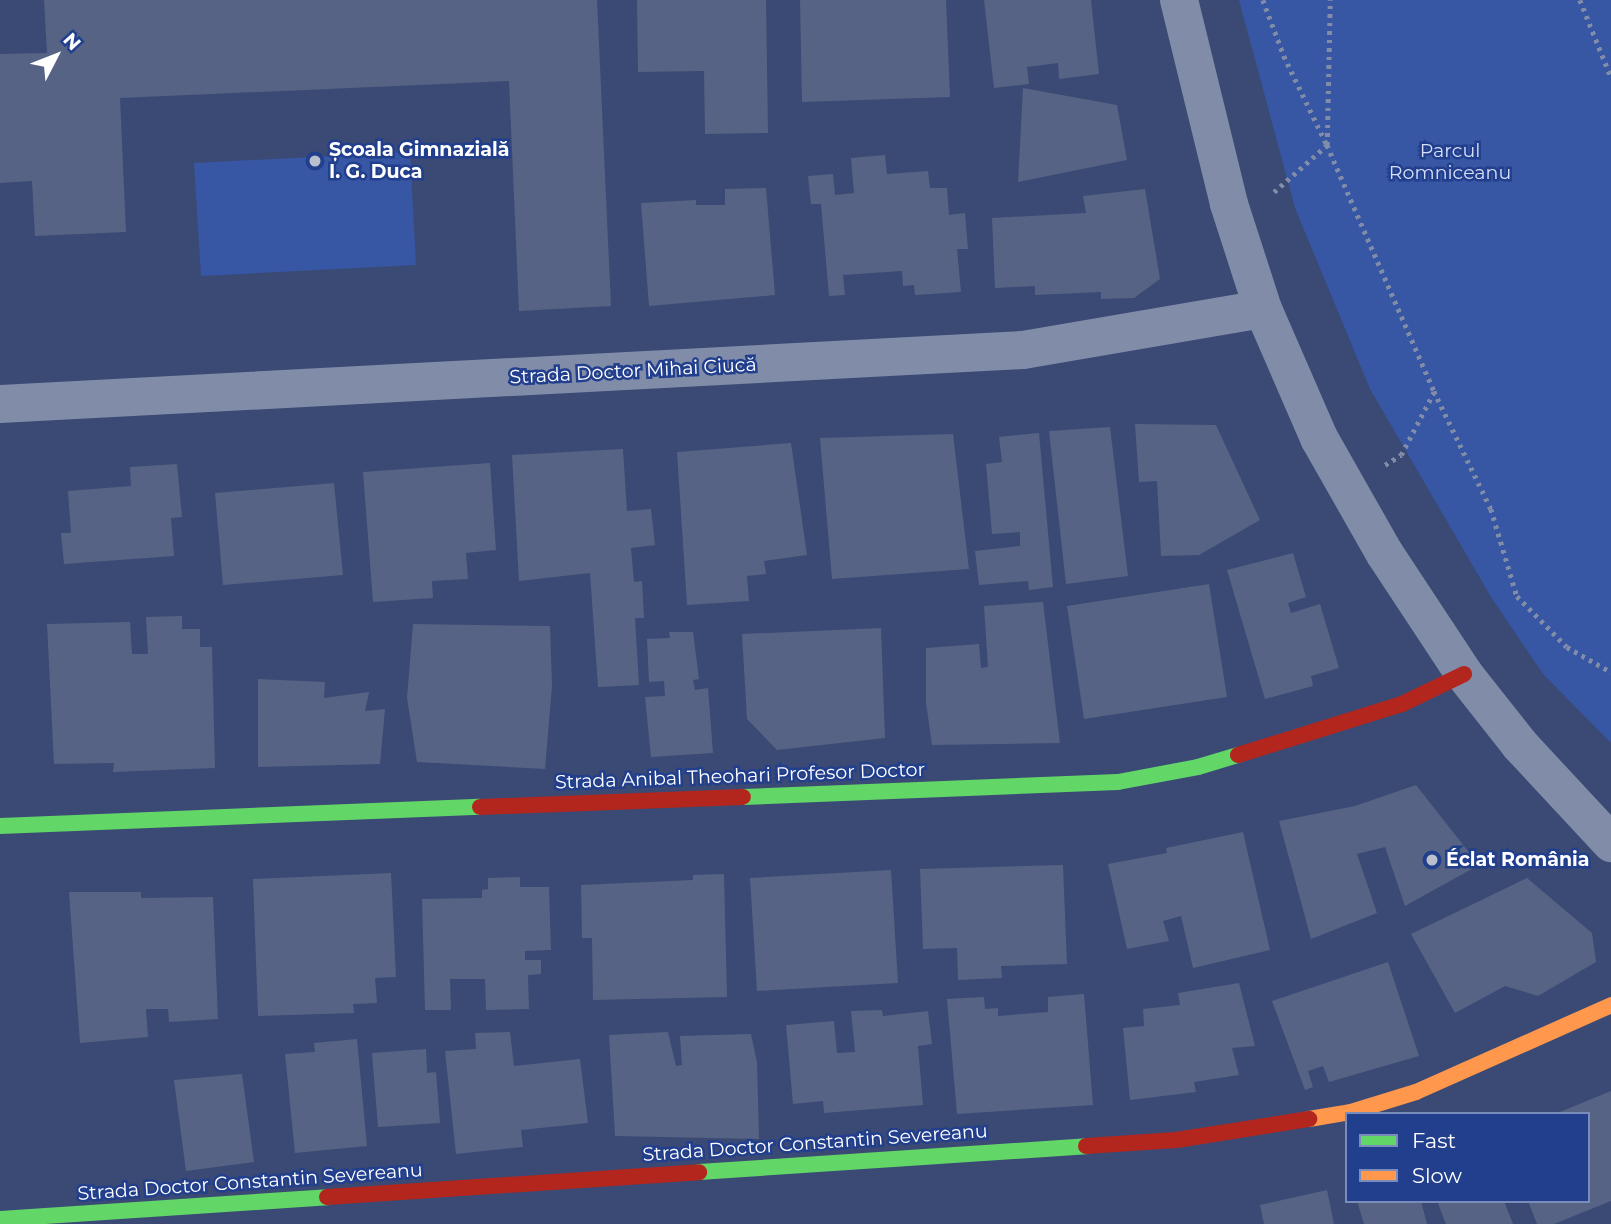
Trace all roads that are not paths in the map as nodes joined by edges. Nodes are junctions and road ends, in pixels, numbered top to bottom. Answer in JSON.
{"nodes":[{"id":1,"x":1179,"y":0,"type":"edge"},
{"id":2,"x":1263,"y":309,"type":"junction"},
{"id":3,"x":0,"y":404,"type":"edge"},
{"id":4,"x":1464,"y":674,"type":"junction"},
{"id":5,"x":0,"y":826,"type":"edge"},
{"id":6,"x":1611,"y":843,"type":"edge"},
{"id":7,"x":1611,"y":1005,"type":"edge"},
{"id":8,"x":0,"y":1219,"type":"edge"}],
"edges":[{"from":1,"to":2,"type":"street"},
{"from":2,"to":3,"type":"street","name":"Strada Doctor Mihai Ciucă"},
{"from":2,"to":4,"type":"street"},
{"from":4,"to":5,"type":"street","name":"Strada Anibal Theohari Profesor Doctor"},
{"from":4,"to":6,"type":"street"},
{"from":7,"to":8,"type":"street","name":"Strada Doctor Constantin Severeanu"}]}
